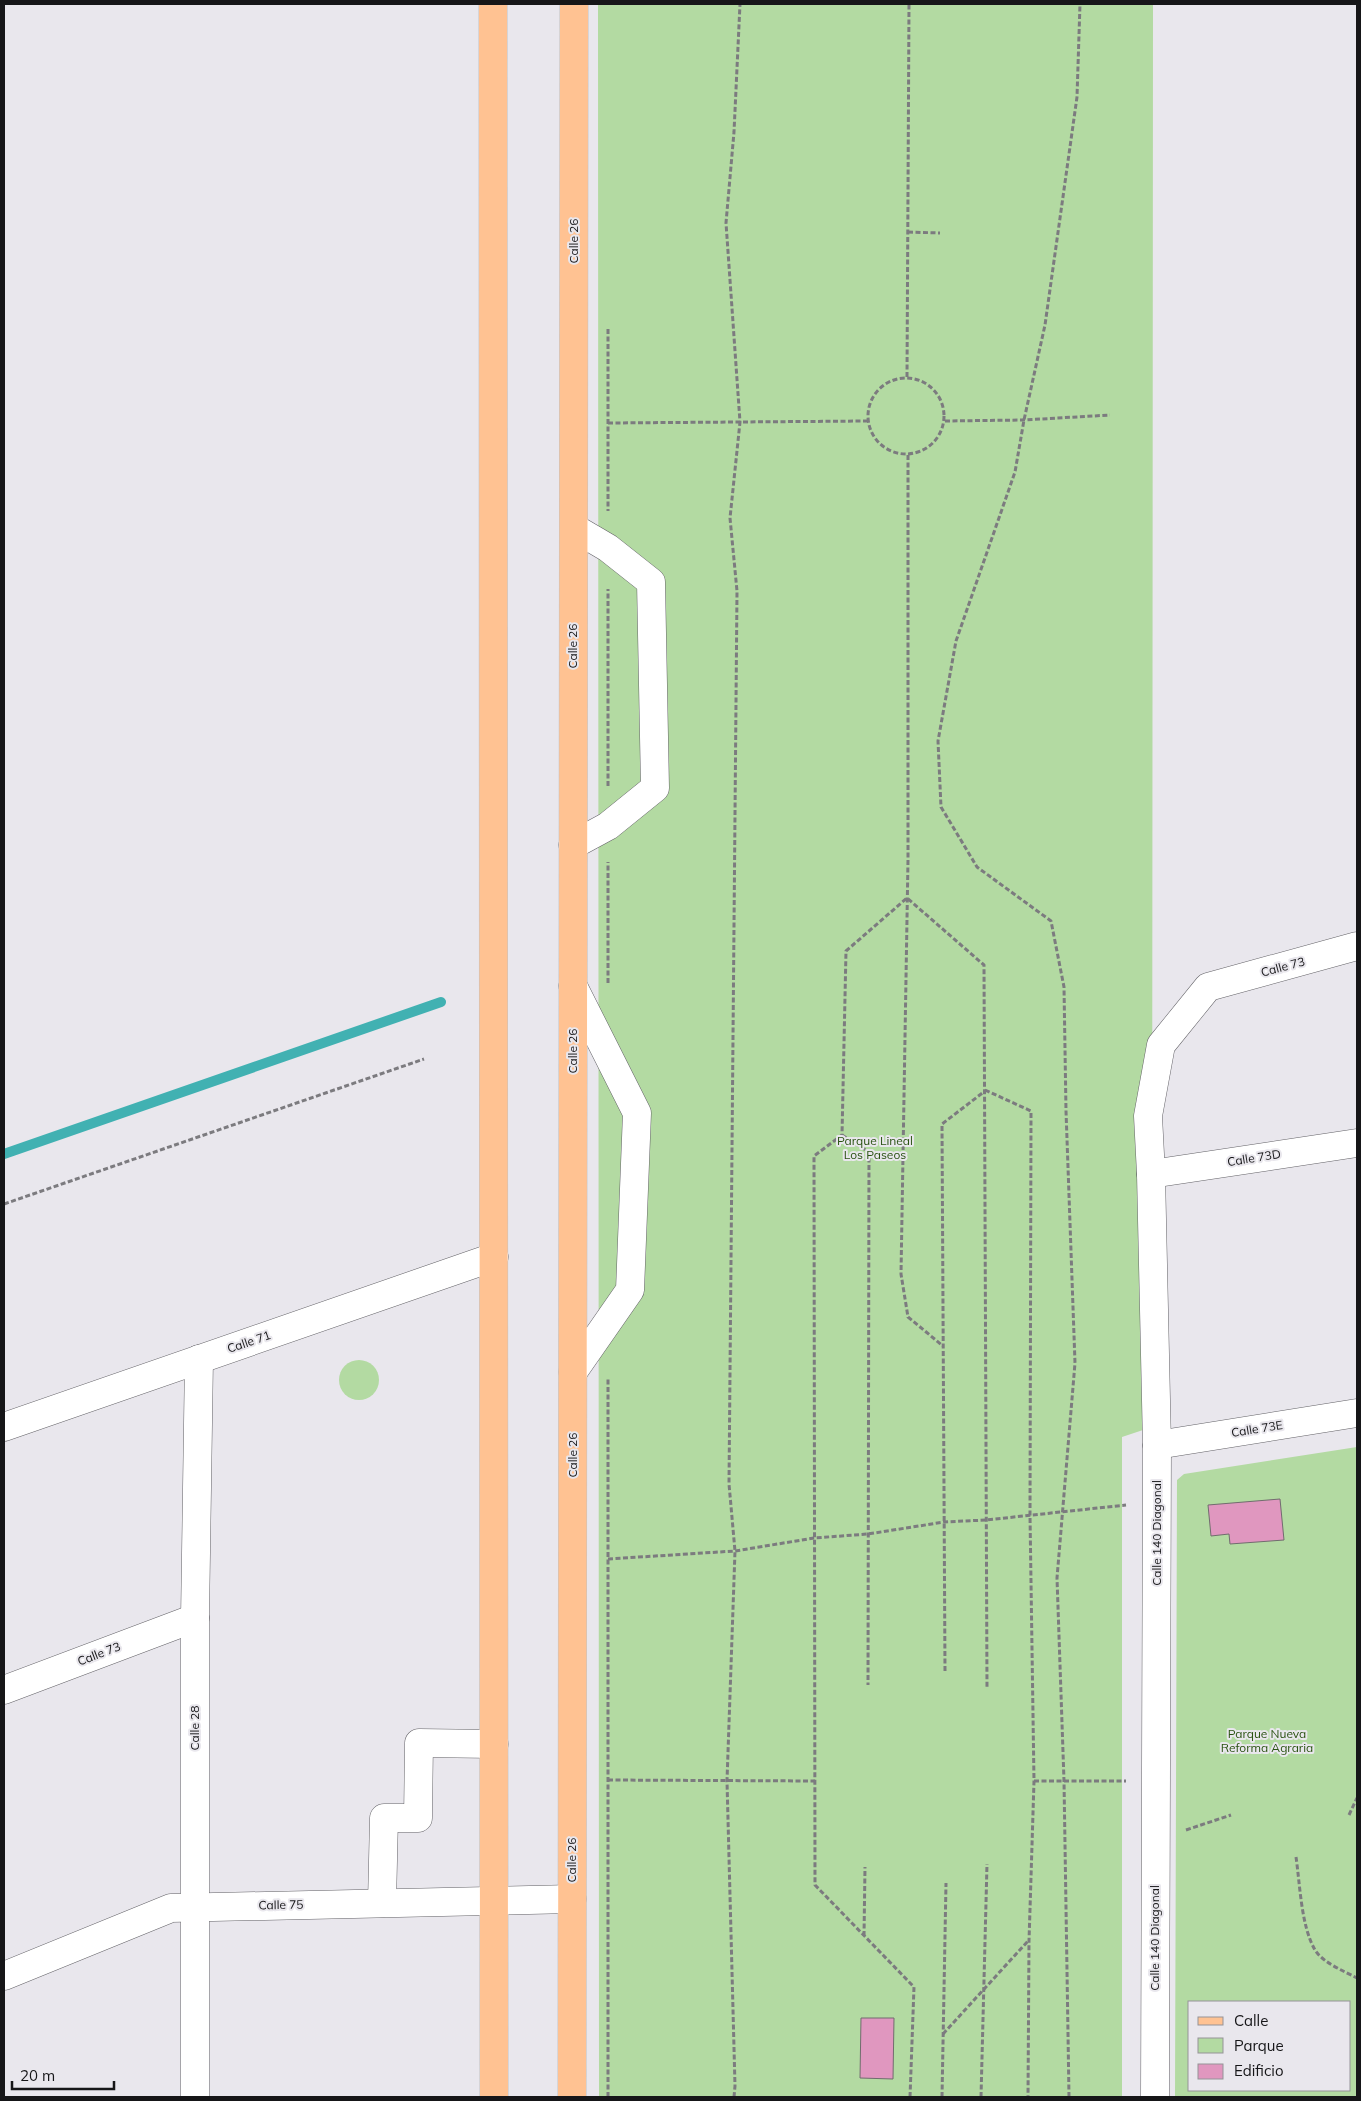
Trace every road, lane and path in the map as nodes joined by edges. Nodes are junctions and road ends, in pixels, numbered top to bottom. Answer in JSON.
{"nodes":[{"id":1,"x":493,"y":4,"type":"edge"},
{"id":2,"x":574,"y":4,"type":"edge"},
{"id":3,"x":740,"y":4,"type":"edge"},
{"id":4,"x":909,"y":4,"type":"edge"},
{"id":5,"x":1080,"y":4,"type":"edge"},
{"id":6,"x":908,"y":232,"type":"junction"},
{"id":7,"x":940,"y":233,"type":"dead end"},
{"id":8,"x":907,"y":377,"type":"junction"},
{"id":9,"x":1110,"y":415,"type":"dead end"},
{"id":10,"x":1024,"y":420,"type":"junction"},
{"id":11,"x":868,"y":421,"type":"junction"},
{"id":12,"x":945,"y":421,"type":"junction"},
{"id":13,"x":740,"y":422,"type":"junction"},
{"id":14,"x":608,"y":423,"type":"dead end"},
{"id":15,"x":908,"y":454,"type":"junction"},
{"id":16,"x":574,"y":528,"type":"junction"},
{"id":17,"x":573,"y":845,"type":"junction"},
{"id":18,"x":907,"y":898,"type":"junction"},
{"id":19,"x":1357,"y":946,"type":"edge"},
{"id":20,"x":573,"y":986,"type":"junction"},
{"id":21,"x":1208,"y":987,"type":"joint"},
{"id":22,"x":424,"y":1059,"type":"dead end"},
{"id":23,"x":986,"y":1090,"type":"junction"},
{"id":24,"x":842,"y":1135,"type":"junction"},
{"id":25,"x":1357,"y":1142,"type":"edge"},
{"id":26,"x":1151,"y":1174,"type":"junction"},
{"id":27,"x":4,"y":1204,"type":"edge"},
{"id":28,"x":494,"y":1257,"type":"junction"},
{"id":29,"x":943,"y":1346,"type":"junction"},
{"id":30,"x":199,"y":1359,"type":"junction"},
{"id":31,"x":573,"y":1372,"type":"junction"},
{"id":32,"x":1357,"y":1413,"type":"edge"},
{"id":33,"x":4,"y":1427,"type":"edge"},
{"id":34,"x":1157,"y":1445,"type":"junction"},
{"id":35,"x":1156,"y":1502,"type":"junction"},
{"id":36,"x":1063,"y":1510,"type":"junction"},
{"id":37,"x":1030,"y":1515,"type":"junction"},
{"id":38,"x":986,"y":1520,"type":"junction"},
{"id":39,"x":944,"y":1522,"type":"junction"},
{"id":40,"x":868,"y":1534,"type":"junction"},
{"id":41,"x":814,"y":1538,"type":"junction"},
{"id":42,"x":734,"y":1551,"type":"junction"},
{"id":43,"x":608,"y":1559,"type":"dead end"},
{"id":44,"x":195,"y":1618,"type":"junction"},
{"id":45,"x":945,"y":1671,"type":"dead end"},
{"id":46,"x":868,"y":1685,"type":"dead end"},
{"id":47,"x":986,"y":1688,"type":"dead end"},
{"id":48,"x":4,"y":1690,"type":"edge"},
{"id":49,"x":494,"y":1744,"type":"junction"},
{"id":50,"x":608,"y":1780,"type":"dead end"},
{"id":51,"x":815,"y":1780,"type":"junction"},
{"id":52,"x":727,"y":1781,"type":"junction"},
{"id":53,"x":1034,"y":1781,"type":"junction"},
{"id":54,"x":1064,"y":1781,"type":"junction"},
{"id":55,"x":1156,"y":1781,"type":"junction"},
{"id":56,"x":1357,"y":1798,"type":"edge"},
{"id":57,"x":1231,"y":1814,"type":"dead end"},
{"id":58,"x":1349,"y":1815,"type":"dead end"},
{"id":59,"x":1180,"y":1833,"type":"dead end"},
{"id":60,"x":1296,"y":1857,"type":"dead end"},
{"id":61,"x":987,"y":1864,"type":"dead end"},
{"id":62,"x":865,"y":1867,"type":"dead end"},
{"id":63,"x":946,"y":1883,"type":"dead end"},
{"id":64,"x":572,"y":1899,"type":"junction"},
{"id":65,"x":494,"y":1901,"type":"junction"},
{"id":66,"x":382,"y":1903,"type":"junction"},
{"id":67,"x":195,"y":1907,"type":"junction"},
{"id":68,"x":864,"y":1936,"type":"junction"},
{"id":69,"x":1029,"y":1941,"type":"junction"},
{"id":70,"x":4,"y":1976,"type":"edge"},
{"id":71,"x":1357,"y":1978,"type":"edge"},
{"id":72,"x":984,"y":1989,"type":"junction"},
{"id":73,"x":943,"y":2034,"type":"junction"},
{"id":74,"x":195,"y":2097,"type":"edge"},
{"id":75,"x":494,"y":2097,"type":"edge"},
{"id":76,"x":572,"y":2097,"type":"edge"},
{"id":77,"x":734,"y":2097,"type":"edge"},
{"id":78,"x":910,"y":2097,"type":"edge"},
{"id":79,"x":942,"y":2097,"type":"edge"},
{"id":80,"x":981,"y":2097,"type":"edge"},
{"id":81,"x":1028,"y":2097,"type":"edge"},
{"id":82,"x":1069,"y":2097,"type":"edge"},
{"id":83,"x":1155,"y":2097,"type":"edge"}],
"edges":[{"from":1,"to":28,"type":"main road"},
{"from":2,"to":16,"type":"main road","name":"Calle 26"},
{"from":3,"to":13,"type":"path"},
{"from":4,"to":6,"type":"path"},
{"from":5,"to":10,"type":"path"},
{"from":6,"to":7,"type":"path"},
{"from":6,"to":8,"type":"path"},
{"from":8,"to":11,"type":"path"},
{"from":8,"to":12,"type":"path"},
{"from":9,"to":10,"type":"path"},
{"from":10,"to":12,"type":"path"},
{"from":10,"to":36,"type":"path"},
{"from":11,"to":13,"type":"path"},
{"from":11,"to":15,"type":"path"},
{"from":12,"to":15,"type":"path"},
{"from":13,"to":14,"type":"path"},
{"from":13,"to":42,"type":"path"},
{"from":15,"to":18,"type":"path"},
{"from":16,"to":17,"type":"main road","name":"Calle 26"},
{"from":16,"to":17,"type":"street"},
{"from":17,"to":20,"type":"main road","name":"Calle 26"},
{"from":18,"to":23,"type":"path"},
{"from":18,"to":24,"type":"path"},
{"from":18,"to":29,"type":"path"},
{"from":19,"to":21,"type":"street","name":"Calle 73"},
{"from":20,"to":31,"type":"main road","name":"Calle 26"},
{"from":20,"to":31,"type":"street"},
{"from":21,"to":26,"type":"street","name":"Calle 140 Diagonal"},
{"from":22,"to":27,"type":"path"},
{"from":23,"to":29,"type":"path"},
{"from":23,"to":37,"type":"path"},
{"from":23,"to":38,"type":"path"},
{"from":24,"to":40,"type":"path"},
{"from":24,"to":41,"type":"path"},
{"from":25,"to":26,"type":"street","name":"Calle 73D"},
{"from":26,"to":34,"type":"street","name":"Calle 140 Diagonal"},
{"from":28,"to":30,"type":"street","name":"Calle 71"},
{"from":28,"to":49,"type":"main road"},
{"from":29,"to":39,"type":"path"},
{"from":30,"to":33,"type":"street","name":"Calle 71"},
{"from":30,"to":44,"type":"street","name":"Calle 28"},
{"from":31,"to":64,"type":"main road","name":"Calle 26"},
{"from":32,"to":34,"type":"street","name":"Calle 73E"},
{"from":34,"to":35,"type":"street","name":"Calle 140 Diagonal"},
{"from":35,"to":36,"type":"path"},
{"from":35,"to":55,"type":"street","name":"Calle 140 Diagonal"},
{"from":36,"to":37,"type":"path"},
{"from":36,"to":54,"type":"path"},
{"from":37,"to":38,"type":"path"},
{"from":37,"to":53,"type":"path"},
{"from":38,"to":39,"type":"path"},
{"from":38,"to":47,"type":"path"},
{"from":39,"to":40,"type":"path"},
{"from":39,"to":45,"type":"path"},
{"from":40,"to":41,"type":"path"},
{"from":40,"to":46,"type":"path"},
{"from":41,"to":42,"type":"path"},
{"from":41,"to":51,"type":"path"},
{"from":42,"to":43,"type":"path"},
{"from":42,"to":52,"type":"path"},
{"from":44,"to":48,"type":"street","name":"Calle 73"},
{"from":44,"to":67,"type":"street","name":"Calle 28"},
{"from":49,"to":65,"type":"main road"},
{"from":49,"to":66,"type":"street"},
{"from":50,"to":52,"type":"path"},
{"from":51,"to":52,"type":"path"},
{"from":51,"to":68,"type":"path"},
{"from":52,"to":77,"type":"path"},
{"from":53,"to":54,"type":"path"},
{"from":53,"to":69,"type":"path"},
{"from":54,"to":55,"type":"path"},
{"from":54,"to":82,"type":"path"},
{"from":55,"to":83,"type":"street","name":"Calle 140 Diagonal"},
{"from":56,"to":58,"type":"path"},
{"from":57,"to":59,"type":"path"},
{"from":60,"to":71,"type":"path"},
{"from":61,"to":72,"type":"path"},
{"from":62,"to":68,"type":"path"},
{"from":63,"to":73,"type":"path"},
{"from":64,"to":65,"type":"street","name":"Calle 75"},
{"from":64,"to":76,"type":"main road","name":"Calle 26"},
{"from":65,"to":66,"type":"street","name":"Calle 75"},
{"from":65,"to":75,"type":"main road"},
{"from":66,"to":67,"type":"street","name":"Calle 75"},
{"from":67,"to":70,"type":"street","name":"Calle 75"},
{"from":67,"to":74,"type":"street","name":"Calle 28"},
{"from":68,"to":78,"type":"path"},
{"from":69,"to":72,"type":"path"},
{"from":69,"to":81,"type":"path"},
{"from":72,"to":73,"type":"path"},
{"from":72,"to":80,"type":"path"},
{"from":73,"to":79,"type":"path"}]}
